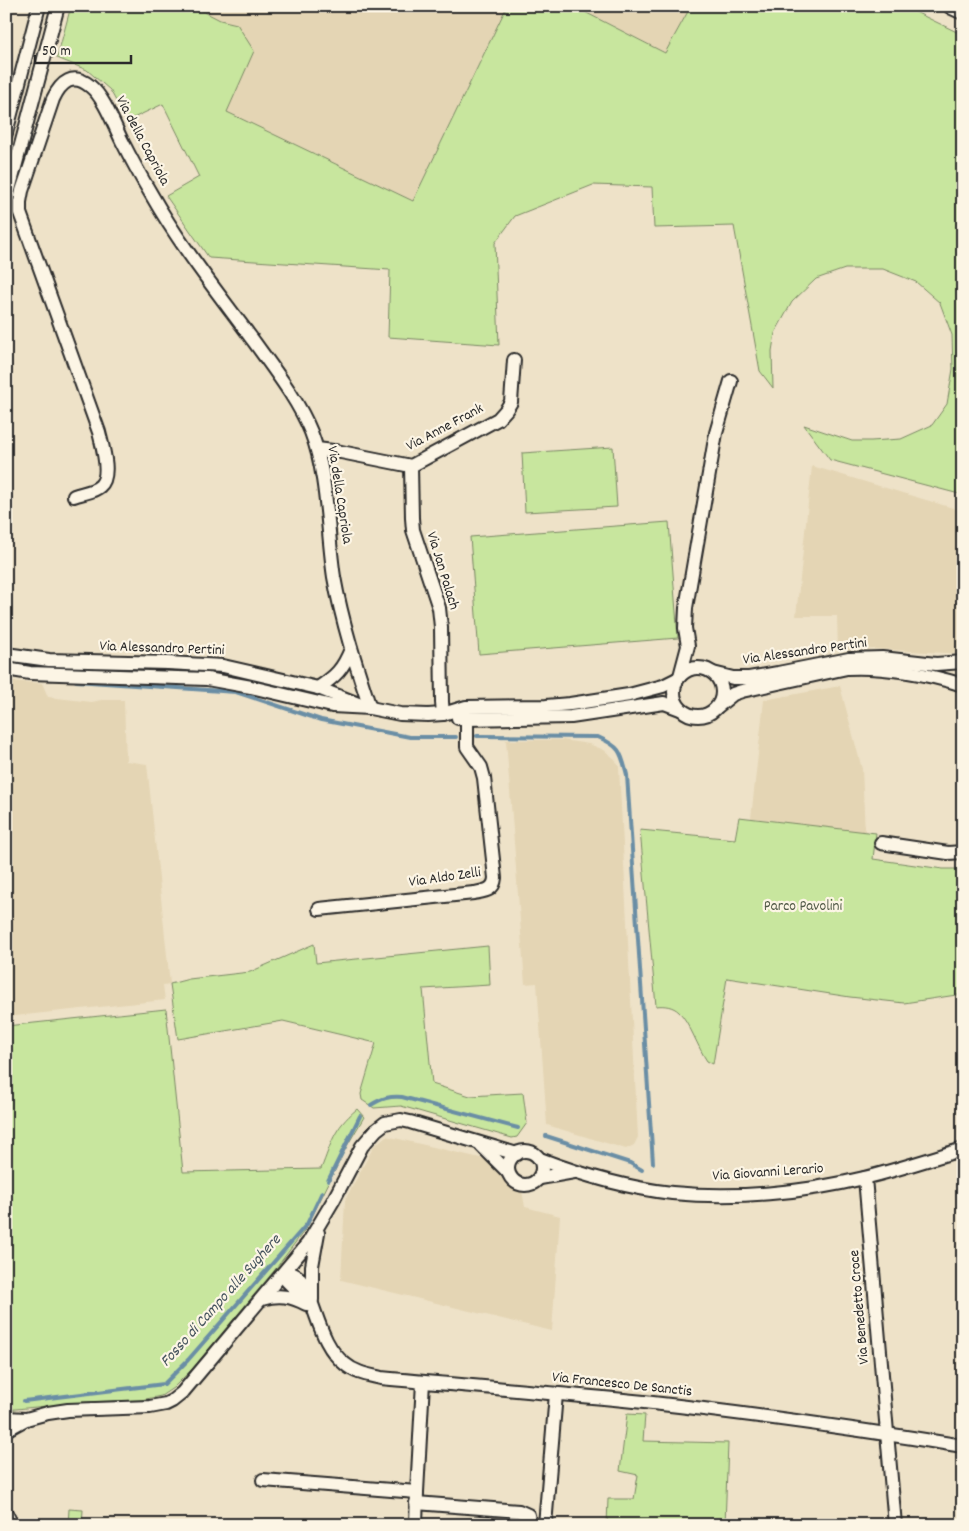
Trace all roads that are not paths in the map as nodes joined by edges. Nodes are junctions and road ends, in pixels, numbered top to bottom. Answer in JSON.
{"nodes":[{"id":1,"x":39,"y":6,"type":"edge"},
{"id":2,"x":58,"y":6,"type":"edge"},
{"id":3,"x":952,"y":6,"type":"edge"},
{"id":4,"x":963,"y":12,"type":"edge"},
{"id":5,"x":6,"y":133,"type":"edge"},
{"id":6,"x":6,"y":201,"type":"edge"},
{"id":7,"x":514,"y":360,"type":"dead end"},
{"id":8,"x":731,"y":380,"type":"dead end"},
{"id":9,"x":316,"y":448,"type":"junction"},
{"id":10,"x":411,"y":466,"type":"junction"},
{"id":11,"x":74,"y":496,"type":"dead end"},
{"id":12,"x":688,"y":646,"type":"junction"},
{"id":13,"x":351,"y":649,"type":"junction"},
{"id":14,"x":6,"y":654,"type":"edge"},
{"id":15,"x":963,"y":662,"type":"edge"},
{"id":16,"x":6,"y":669,"type":"edge"},
{"id":17,"x":707,"y":671,"type":"junction"},
{"id":18,"x":678,"y":677,"type":"junction"},
{"id":19,"x":963,"y":685,"type":"edge"},
{"id":20,"x":318,"y":688,"type":"junction"},
{"id":21,"x":717,"y":707,"type":"junction"},
{"id":22,"x":370,"y":708,"type":"junction"},
{"id":23,"x":680,"y":709,"type":"junction"},
{"id":24,"x":444,"y":714,"type":"junction"},
{"id":25,"x":467,"y":719,"type":"junction"},
{"id":26,"x":881,"y":843,"type":"dead end"},
{"id":27,"x":963,"y":852,"type":"edge"},
{"id":28,"x":320,"y":909,"type":"dead end"},
{"id":29,"x":480,"y":1144,"type":"junction"},
{"id":30,"x":963,"y":1149,"type":"edge"},
{"id":31,"x":517,"y":1154,"type":"junction"},
{"id":32,"x":540,"y":1159,"type":"junction"},
{"id":33,"x":508,"y":1172,"type":"junction"},
{"id":34,"x":574,"y":1172,"type":"junction"},
{"id":35,"x":540,"y":1178,"type":"junction"},
{"id":36,"x":866,"y":1178,"type":"junction"},
{"id":37,"x":320,"y":1225,"type":"junction"},
{"id":38,"x":286,"y":1272,"type":"junction"},
{"id":39,"x":262,"y":1299,"type":"junction"},
{"id":40,"x":313,"y":1307,"type":"junction"},
{"id":41,"x":423,"y":1382,"type":"junction"},
{"id":42,"x":556,"y":1394,"type":"junction"},
{"id":43,"x":6,"y":1418,"type":"edge"},
{"id":44,"x":26,"y":1419,"type":"junction"},
{"id":45,"x":6,"y":1430,"type":"edge"},
{"id":46,"x":888,"y":1434,"type":"junction"},
{"id":47,"x":963,"y":1446,"type":"edge"},
{"id":48,"x":263,"y":1480,"type":"dead end"},
{"id":49,"x":416,"y":1497,"type":"junction"},
{"id":50,"x":6,"y":1513,"type":"edge"},
{"id":51,"x":12,"y":1525,"type":"edge"},
{"id":52,"x":416,"y":1525,"type":"edge"},
{"id":53,"x":530,"y":1525,"type":"edge"},
{"id":54,"x":545,"y":1525,"type":"edge"},
{"id":55,"x":895,"y":1525,"type":"edge"}],
"edges":[{"from":1,"to":5,"type":"street"},
{"from":2,"to":6,"type":"street"},
{"from":3,"to":4,"type":"main road"},
{"from":7,"to":10,"type":"street","name":"Via Anne Frank"},
{"from":8,"to":12,"type":"street"},
{"from":9,"to":10,"type":"street","name":"Via Anne Frank"},
{"from":9,"to":11,"type":"street","name":"Via della Capriola"},
{"from":9,"to":13,"type":"street","name":"Via della Capriola"},
{"from":10,"to":24,"type":"street","name":"Via Jan Palach"},
{"from":12,"to":17,"type":"street"},
{"from":12,"to":18,"type":"street"},
{"from":13,"to":20,"type":"street"},
{"from":13,"to":22,"type":"street","name":"Via della Capriola"},
{"from":14,"to":20,"type":"street","name":"Via Alessandro Pertini"},
{"from":15,"to":17,"type":"street","name":"Via Alessandro Pertini"},
{"from":16,"to":22,"type":"street","name":"Via Alessandro Pertini"},
{"from":17,"to":18,"type":"street"},
{"from":17,"to":21,"type":"street"},
{"from":18,"to":23,"type":"street"},
{"from":18,"to":24,"type":"street","name":"Via Alessandro Pertini"},
{"from":19,"to":21,"type":"street","name":"Via Alessandro Pertini"},
{"from":20,"to":22,"type":"street","name":"Via Alessandro Pertini"},
{"from":21,"to":23,"type":"street"},
{"from":22,"to":24,"type":"street","name":"Via Alessandro Pertini"},
{"from":23,"to":25,"type":"street","name":"Via Alessandro Pertini"},
{"from":24,"to":25,"type":"street","name":"Via Alessandro Pertini"},
{"from":25,"to":28,"type":"street","name":"Via Aldo Zelli"},
{"from":26,"to":27,"type":"street"},
{"from":29,"to":31,"type":"street"},
{"from":29,"to":33,"type":"street"},
{"from":29,"to":37,"type":"street"},
{"from":30,"to":36,"type":"street","name":"Via Giovanni Lerario"},
{"from":31,"to":32,"type":"street"},
{"from":31,"to":33,"type":"street"},
{"from":32,"to":34,"type":"street","name":"Via Giovanni Lerario"},
{"from":32,"to":35,"type":"street"},
{"from":33,"to":35,"type":"street"},
{"from":34,"to":35,"type":"street","name":"Via Giovanni Lerario"},
{"from":34,"to":36,"type":"street","name":"Via Giovanni Lerario"},
{"from":36,"to":46,"type":"street","name":"Via Benedetto Croce"},
{"from":37,"to":38,"type":"street"},
{"from":37,"to":40,"type":"street","name":"Via Francesco De Sanctis"},
{"from":38,"to":39,"type":"street"},
{"from":38,"to":40,"type":"street","name":"Via Francesco De Sanctis"},
{"from":39,"to":40,"type":"street"},
{"from":39,"to":44,"type":"street"},
{"from":40,"to":41,"type":"street","name":"Via Francesco De Sanctis"},
{"from":41,"to":42,"type":"street","name":"Via Francesco De Sanctis"},
{"from":41,"to":49,"type":"street"},
{"from":42,"to":46,"type":"street","name":"Via Francesco De Sanctis"},
{"from":42,"to":54,"type":"street"},
{"from":43,"to":44,"type":"street"},
{"from":44,"to":45,"type":"street"},
{"from":46,"to":47,"type":"street","name":"Via Francesco De Sanctis"},
{"from":46,"to":55,"type":"street","name":"Via Benedetto Croce"},
{"from":48,"to":49,"type":"street"},
{"from":49,"to":52,"type":"street"},
{"from":49,"to":53,"type":"street"},
{"from":50,"to":51,"type":"street"}]}
